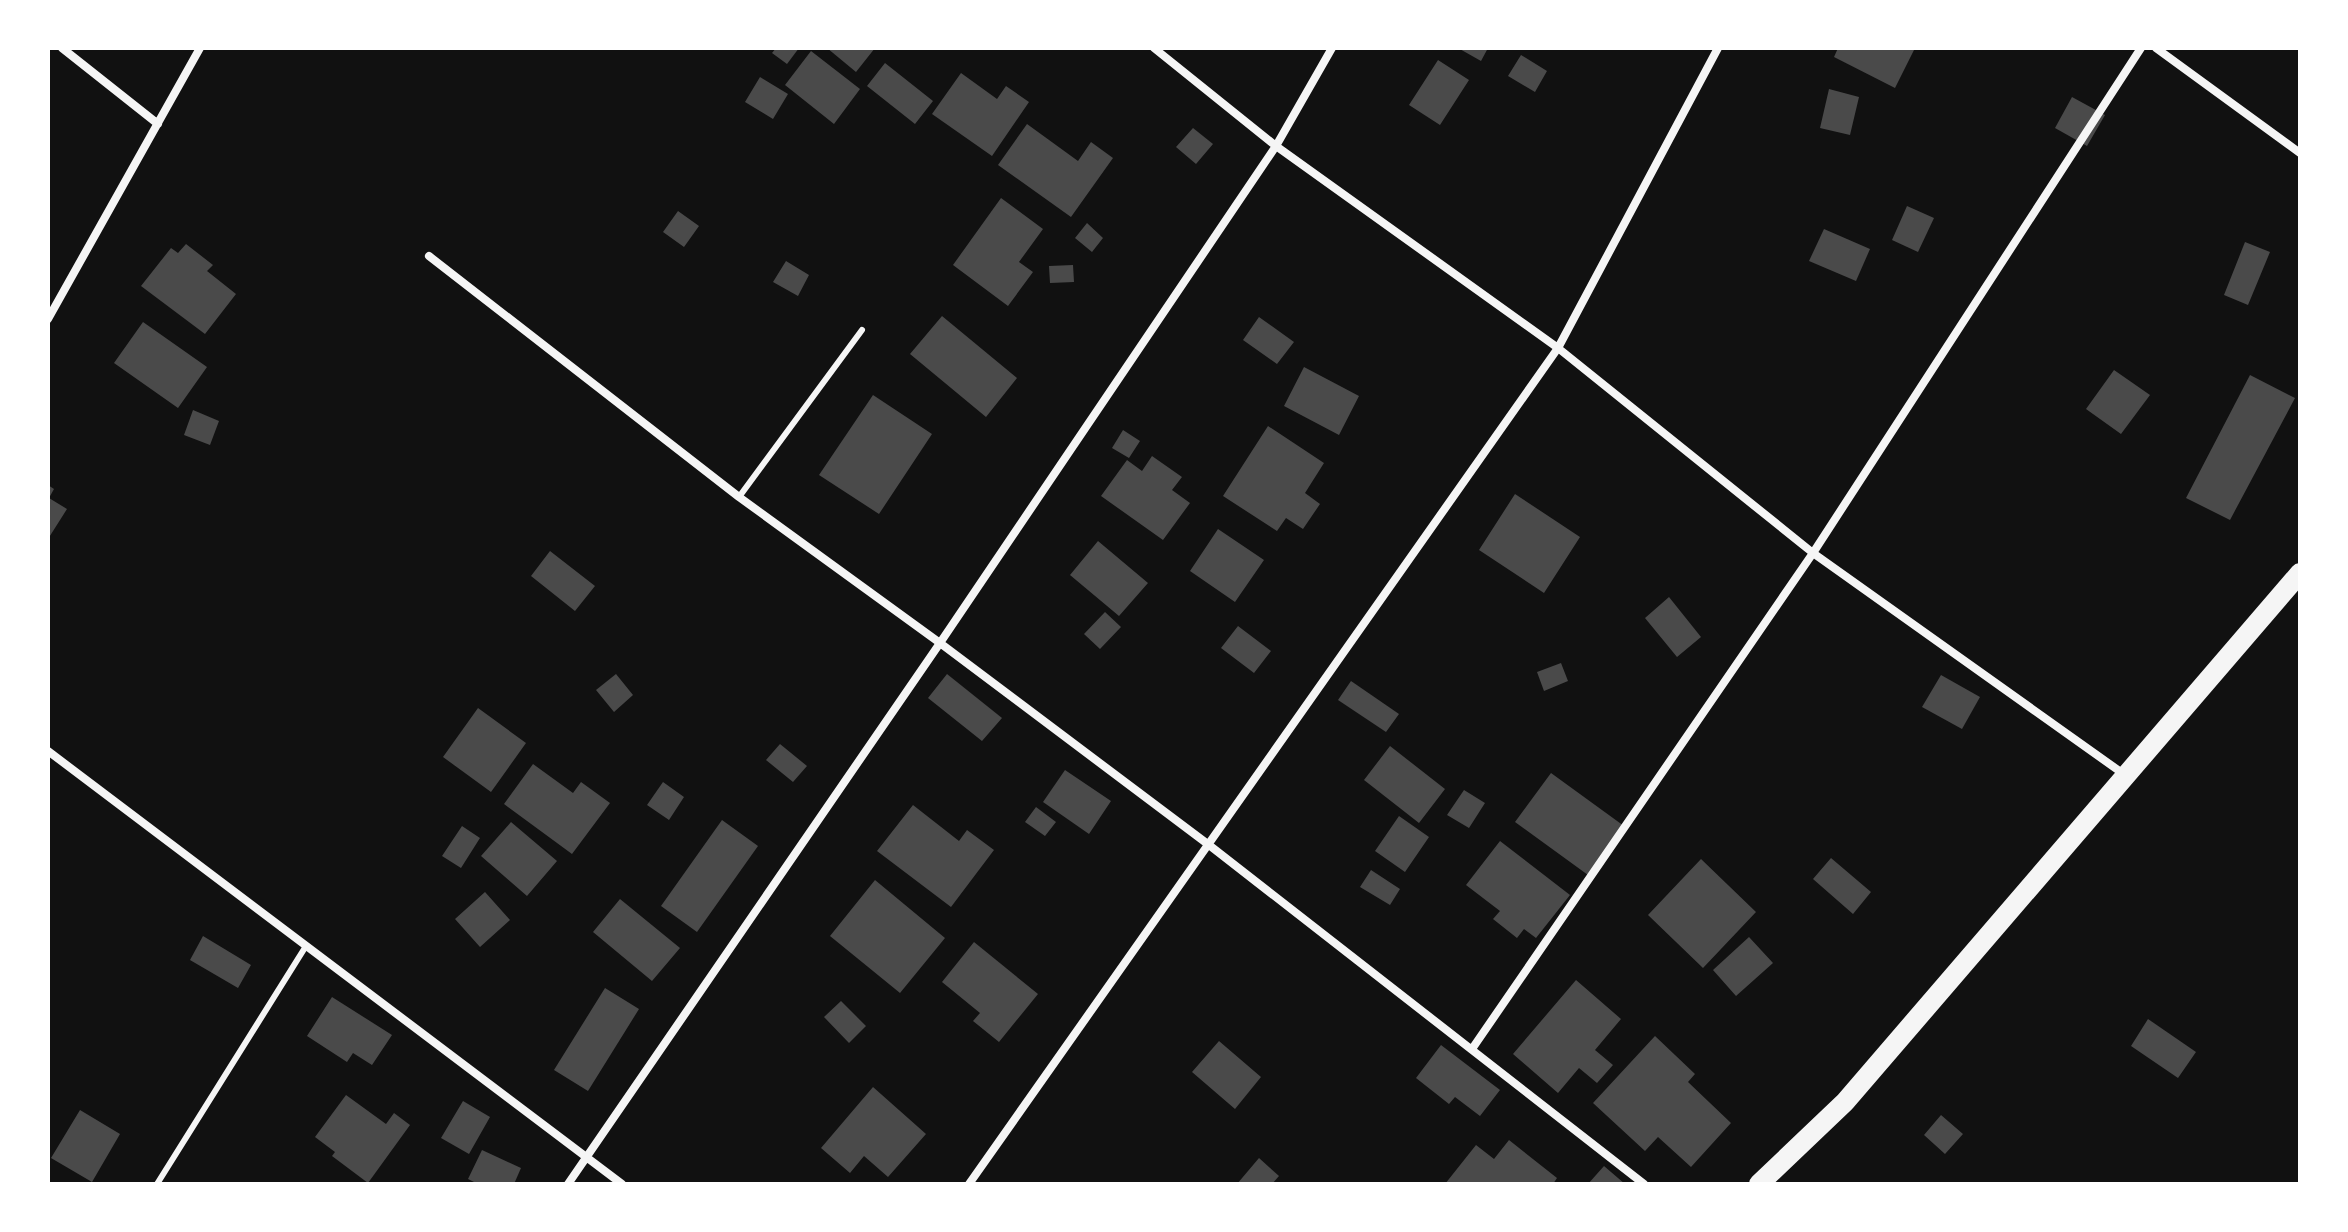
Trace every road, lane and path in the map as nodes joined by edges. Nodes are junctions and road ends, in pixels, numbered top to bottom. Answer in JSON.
{"nodes":[{"id":1,"x":62,"y":48,"type":"edge"},
{"id":2,"x":200,"y":48,"type":"edge"},
{"id":3,"x":1154,"y":48,"type":"edge"},
{"id":4,"x":1332,"y":48,"type":"edge"},
{"id":5,"x":1718,"y":48,"type":"edge"},
{"id":6,"x":2141,"y":48,"type":"edge"},
{"id":7,"x":2156,"y":48,"type":"edge"},
{"id":8,"x":158,"y":124,"type":"junction"},
{"id":9,"x":1276,"y":146,"type":"junction"},
{"id":10,"x":2300,"y":153,"type":"edge"},
{"id":11,"x":429,"y":256,"type":"dead end"},
{"id":12,"x":48,"y":319,"type":"edge"},
{"id":13,"x":862,"y":330,"type":"dead end"},
{"id":14,"x":1558,"y":348,"type":"junction"},
{"id":15,"x":739,"y":497,"type":"junction"},
{"id":16,"x":1813,"y":553,"type":"junction"},
{"id":17,"x":2300,"y":573,"type":"edge"},
{"id":18,"x":940,"y":643,"type":"junction"},
{"id":19,"x":48,"y":751,"type":"edge"},
{"id":20,"x":2125,"y":775,"type":"junction"},
{"id":21,"x":1209,"y":845,"type":"junction"},
{"id":22,"x":306,"y":946,"type":"junction"},
{"id":23,"x":1472,"y":1049,"type":"junction"},
{"id":24,"x":585,"y":1158,"type":"junction"},
{"id":25,"x":157,"y":1184,"type":"edge"},
{"id":26,"x":568,"y":1184,"type":"edge"},
{"id":27,"x":622,"y":1184,"type":"edge"},
{"id":28,"x":969,"y":1184,"type":"edge"},
{"id":29,"x":1644,"y":1184,"type":"edge"},
{"id":30,"x":1759,"y":1184,"type":"edge"}],
"edges":[{"from":1,"to":8,"type":"street"},
{"from":2,"to":8,"type":"street"},
{"from":3,"to":9,"type":"street"},
{"from":4,"to":9,"type":"street"},
{"from":5,"to":14,"type":"street"},
{"from":6,"to":16,"type":"street"},
{"from":7,"to":10,"type":"street"},
{"from":8,"to":12,"type":"street"},
{"from":9,"to":14,"type":"street"},
{"from":9,"to":18,"type":"street"},
{"from":11,"to":15,"type":"street"},
{"from":13,"to":15,"type":"lane"},
{"from":14,"to":16,"type":"street"},
{"from":14,"to":21,"type":"street"},
{"from":15,"to":18,"type":"street"},
{"from":16,"to":20,"type":"street"},
{"from":16,"to":23,"type":"street"},
{"from":17,"to":20,"type":"main road"},
{"from":18,"to":21,"type":"street"},
{"from":18,"to":24,"type":"street"},
{"from":19,"to":22,"type":"street"},
{"from":20,"to":30,"type":"main road"},
{"from":21,"to":23,"type":"street"},
{"from":21,"to":28,"type":"street"},
{"from":22,"to":24,"type":"street"},
{"from":22,"to":25,"type":"lane"},
{"from":23,"to":29,"type":"street"},
{"from":24,"to":26,"type":"street"},
{"from":24,"to":27,"type":"street"}]}
